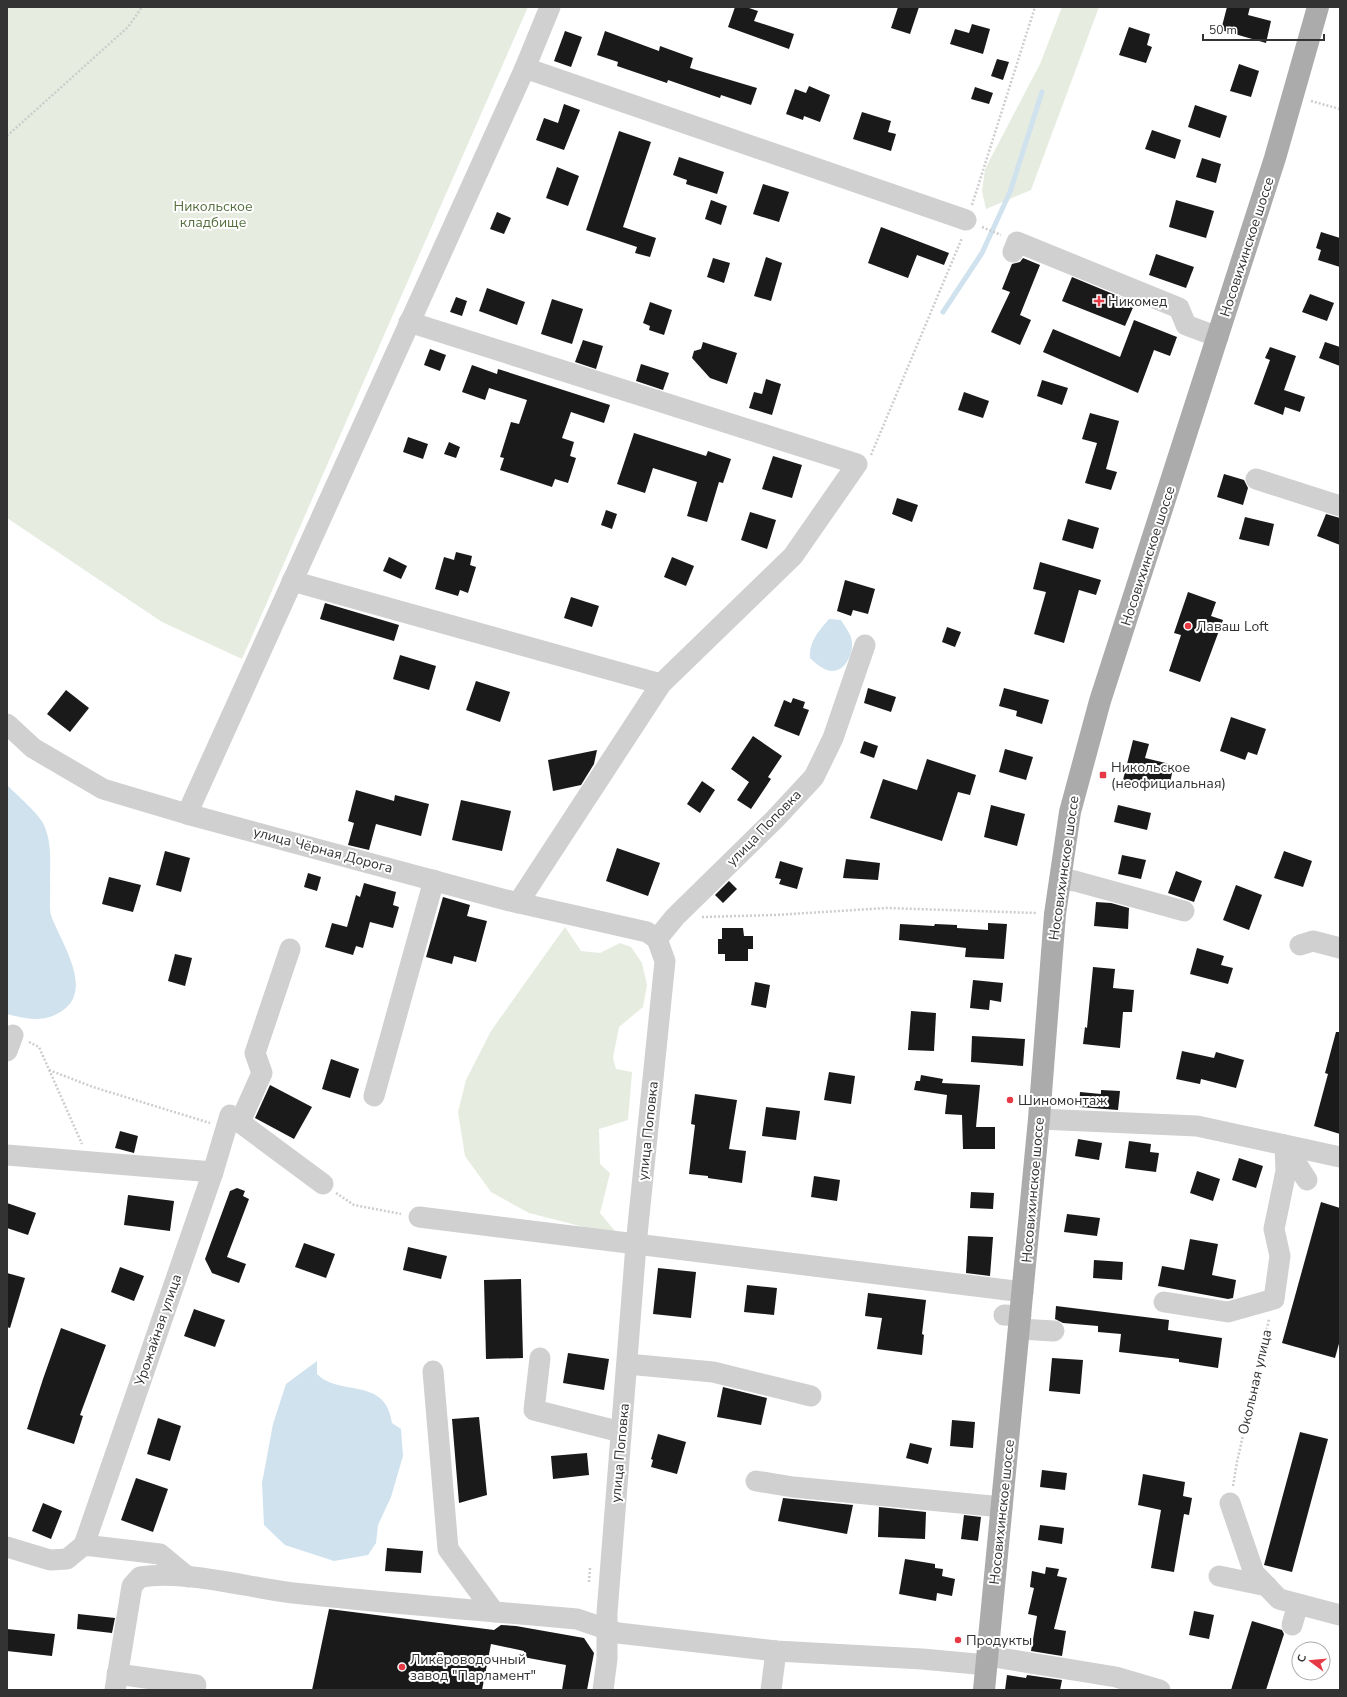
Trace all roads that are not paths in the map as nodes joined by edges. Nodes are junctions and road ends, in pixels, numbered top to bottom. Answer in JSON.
{"nodes":[{"id":1,"x":550,"y":7,"type":"edge"},
{"id":2,"x":1318,"y":7,"type":"edge"},
{"id":3,"x":525,"y":68,"type":"junction"},
{"id":4,"x":973,"y":223,"type":"road end"},
{"id":5,"x":1015,"y":247,"type":"road end"},
{"id":6,"x":409,"y":322,"type":"junction"},
{"id":7,"x":1218,"y":338,"type":"junction"},
{"id":8,"x":1256,"y":478,"type":"dead end"},
{"id":9,"x":1340,"y":506,"type":"edge"},
{"id":10,"x":292,"y":581,"type":"junction"},
{"id":11,"x":865,"y":645,"type":"dead end"},
{"id":12,"x":661,"y":684,"type":"junction"},
{"id":13,"x":7,"y":724,"type":"edge"},
{"id":14,"x":187,"y":814,"type":"junction"},
{"id":15,"x":1060,"y":879,"type":"junction"},
{"id":16,"x":434,"y":880,"type":"junction"},
{"id":17,"x":518,"y":902,"type":"junction"},
{"id":18,"x":1184,"y":911,"type":"dead end"},
{"id":19,"x":656,"y":939,"type":"junction"},
{"id":20,"x":1300,"y":945,"type":"dead end"},
{"id":21,"x":1340,"y":948,"type":"edge"},
{"id":22,"x":290,"y":950,"type":"dead end"},
{"id":23,"x":374,"y":1096,"type":"dead end"},
{"id":24,"x":1039,"y":1119,"type":"junction"},
{"id":25,"x":232,"y":1122,"type":"junction"},
{"id":26,"x":1285,"y":1145,"type":"junction"},
{"id":27,"x":7,"y":1155,"type":"edge"},
{"id":28,"x":1340,"y":1157,"type":"edge"},
{"id":29,"x":213,"y":1172,"type":"junction"},
{"id":30,"x":1307,"y":1180,"type":"dead end"},
{"id":31,"x":323,"y":1184,"type":"road end"},
{"id":32,"x":419,"y":1217,"type":"road end"},
{"id":33,"x":636,"y":1245,"type":"junction"},
{"id":34,"x":1023,"y":1292,"type":"junction"},
{"id":35,"x":1164,"y":1302,"type":"dead end"},
{"id":36,"x":1015,"y":1320,"type":"junction"},
{"id":37,"x":1054,"y":1331,"type":"dead end"},
{"id":38,"x":540,"y":1358,"type":"dead end"},
{"id":39,"x":627,"y":1364,"type":"junction"},
{"id":40,"x":434,"y":1371,"type":"dead end"},
{"id":41,"x":811,"y":1396,"type":"dead end"},
{"id":42,"x":621,"y":1432,"type":"junction"},
{"id":43,"x":756,"y":1480,"type":"dead end"},
{"id":44,"x":1230,"y":1503,"type":"road end"},
{"id":45,"x":1002,"y":1507,"type":"junction"},
{"id":46,"x":84,"y":1545,"type":"junction"},
{"id":47,"x":7,"y":1547,"type":"edge"},
{"id":48,"x":1219,"y":1576,"type":"dead end"},
{"id":49,"x":188,"y":1577,"type":"junction"},
{"id":50,"x":1267,"y":1586,"type":"junction"},
{"id":51,"x":1298,"y":1604,"type":"junction"},
{"id":52,"x":494,"y":1612,"type":"junction"},
{"id":53,"x":1340,"y":1615,"type":"edge"},
{"id":54,"x":1292,"y":1625,"type":"dead end"},
{"id":55,"x":607,"y":1629,"type":"junction"},
{"id":56,"x":776,"y":1651,"type":"junction"},
{"id":57,"x":987,"y":1660,"type":"junction"},
{"id":58,"x":116,"y":1682,"type":"edge"},
{"id":59,"x":196,"y":1685,"type":"dead end"},
{"id":60,"x":603,"y":1690,"type":"edge"},
{"id":61,"x":771,"y":1690,"type":"edge"},
{"id":62,"x":984,"y":1690,"type":"edge"},
{"id":63,"x":1160,"y":1690,"type":"edge"}],
"edges":[{"from":1,"to":3,"type":"street"},
{"from":2,"to":7,"type":"main road","name":"Носовихинское шоссе"},
{"from":3,"to":4,"type":"street"},
{"from":3,"to":6,"type":"street"},
{"from":5,"to":7,"type":"street"},
{"from":6,"to":10,"type":"street"},
{"from":6,"to":12,"type":"street"},
{"from":7,"to":15,"type":"main road","name":"Носовихинское шоссе"},
{"from":8,"to":9,"type":"street"},
{"from":10,"to":12,"type":"street"},
{"from":10,"to":14,"type":"street"},
{"from":11,"to":19,"type":"street","name":"улица Поповка"},
{"from":12,"to":17,"type":"street"},
{"from":13,"to":14,"type":"street","name":"улица Чёрная Дорога"},
{"from":14,"to":16,"type":"street","name":"улица Чёрная Дорога"},
{"from":15,"to":18,"type":"street"},
{"from":15,"to":24,"type":"main road","name":"Носовихинское шоссе"},
{"from":16,"to":17,"type":"street","name":"улица Чёрная Дорога"},
{"from":16,"to":23,"type":"street"},
{"from":17,"to":19,"type":"street","name":"улица Чёрная Дорога"},
{"from":19,"to":33,"type":"street","name":"улица Поповка"},
{"from":20,"to":21,"type":"street"},
{"from":22,"to":25,"type":"street","name":"Урожайная улица"},
{"from":24,"to":26,"type":"street"},
{"from":24,"to":34,"type":"main road","name":"Носовихинское шоссе"},
{"from":25,"to":29,"type":"street","name":"Урожайная улица"},
{"from":25,"to":31,"type":"street"},
{"from":26,"to":28,"type":"street"},
{"from":26,"to":30,"type":"street"},
{"from":26,"to":35,"type":"street"},
{"from":27,"to":29,"type":"street"},
{"from":29,"to":46,"type":"street","name":"Урожайная улица"},
{"from":32,"to":33,"type":"street"},
{"from":33,"to":34,"type":"street"},
{"from":33,"to":39,"type":"street","name":"улица Поповка"},
{"from":34,"to":36,"type":"main road","name":"Носовихинское шоссе"},
{"from":36,"to":37,"type":"street"},
{"from":36,"to":45,"type":"main road","name":"Носовихинское шоссе"},
{"from":38,"to":42,"type":"street"},
{"from":39,"to":41,"type":"street"},
{"from":39,"to":42,"type":"street","name":"улица Поповка"},
{"from":40,"to":52,"type":"street"},
{"from":42,"to":55,"type":"street","name":"улица Поповка"},
{"from":43,"to":45,"type":"street"},
{"from":44,"to":50,"type":"street"},
{"from":45,"to":57,"type":"main road","name":"Носовихинское шоссе"},
{"from":46,"to":47,"type":"street"},
{"from":46,"to":49,"type":"street"},
{"from":48,"to":50,"type":"street"},
{"from":49,"to":52,"type":"street"},
{"from":49,"to":58,"type":"street"},
{"from":50,"to":51,"type":"street"},
{"from":51,"to":53,"type":"street"},
{"from":51,"to":54,"type":"street"},
{"from":52,"to":55,"type":"street"},
{"from":55,"to":56,"type":"street"},
{"from":55,"to":60,"type":"street","name":"улица Поповка"},
{"from":56,"to":57,"type":"street"},
{"from":56,"to":61,"type":"street"},
{"from":57,"to":62,"type":"main road","name":"Носовихинское шоссе"},
{"from":57,"to":63,"type":"street"},
{"from":58,"to":59,"type":"street"}]}
